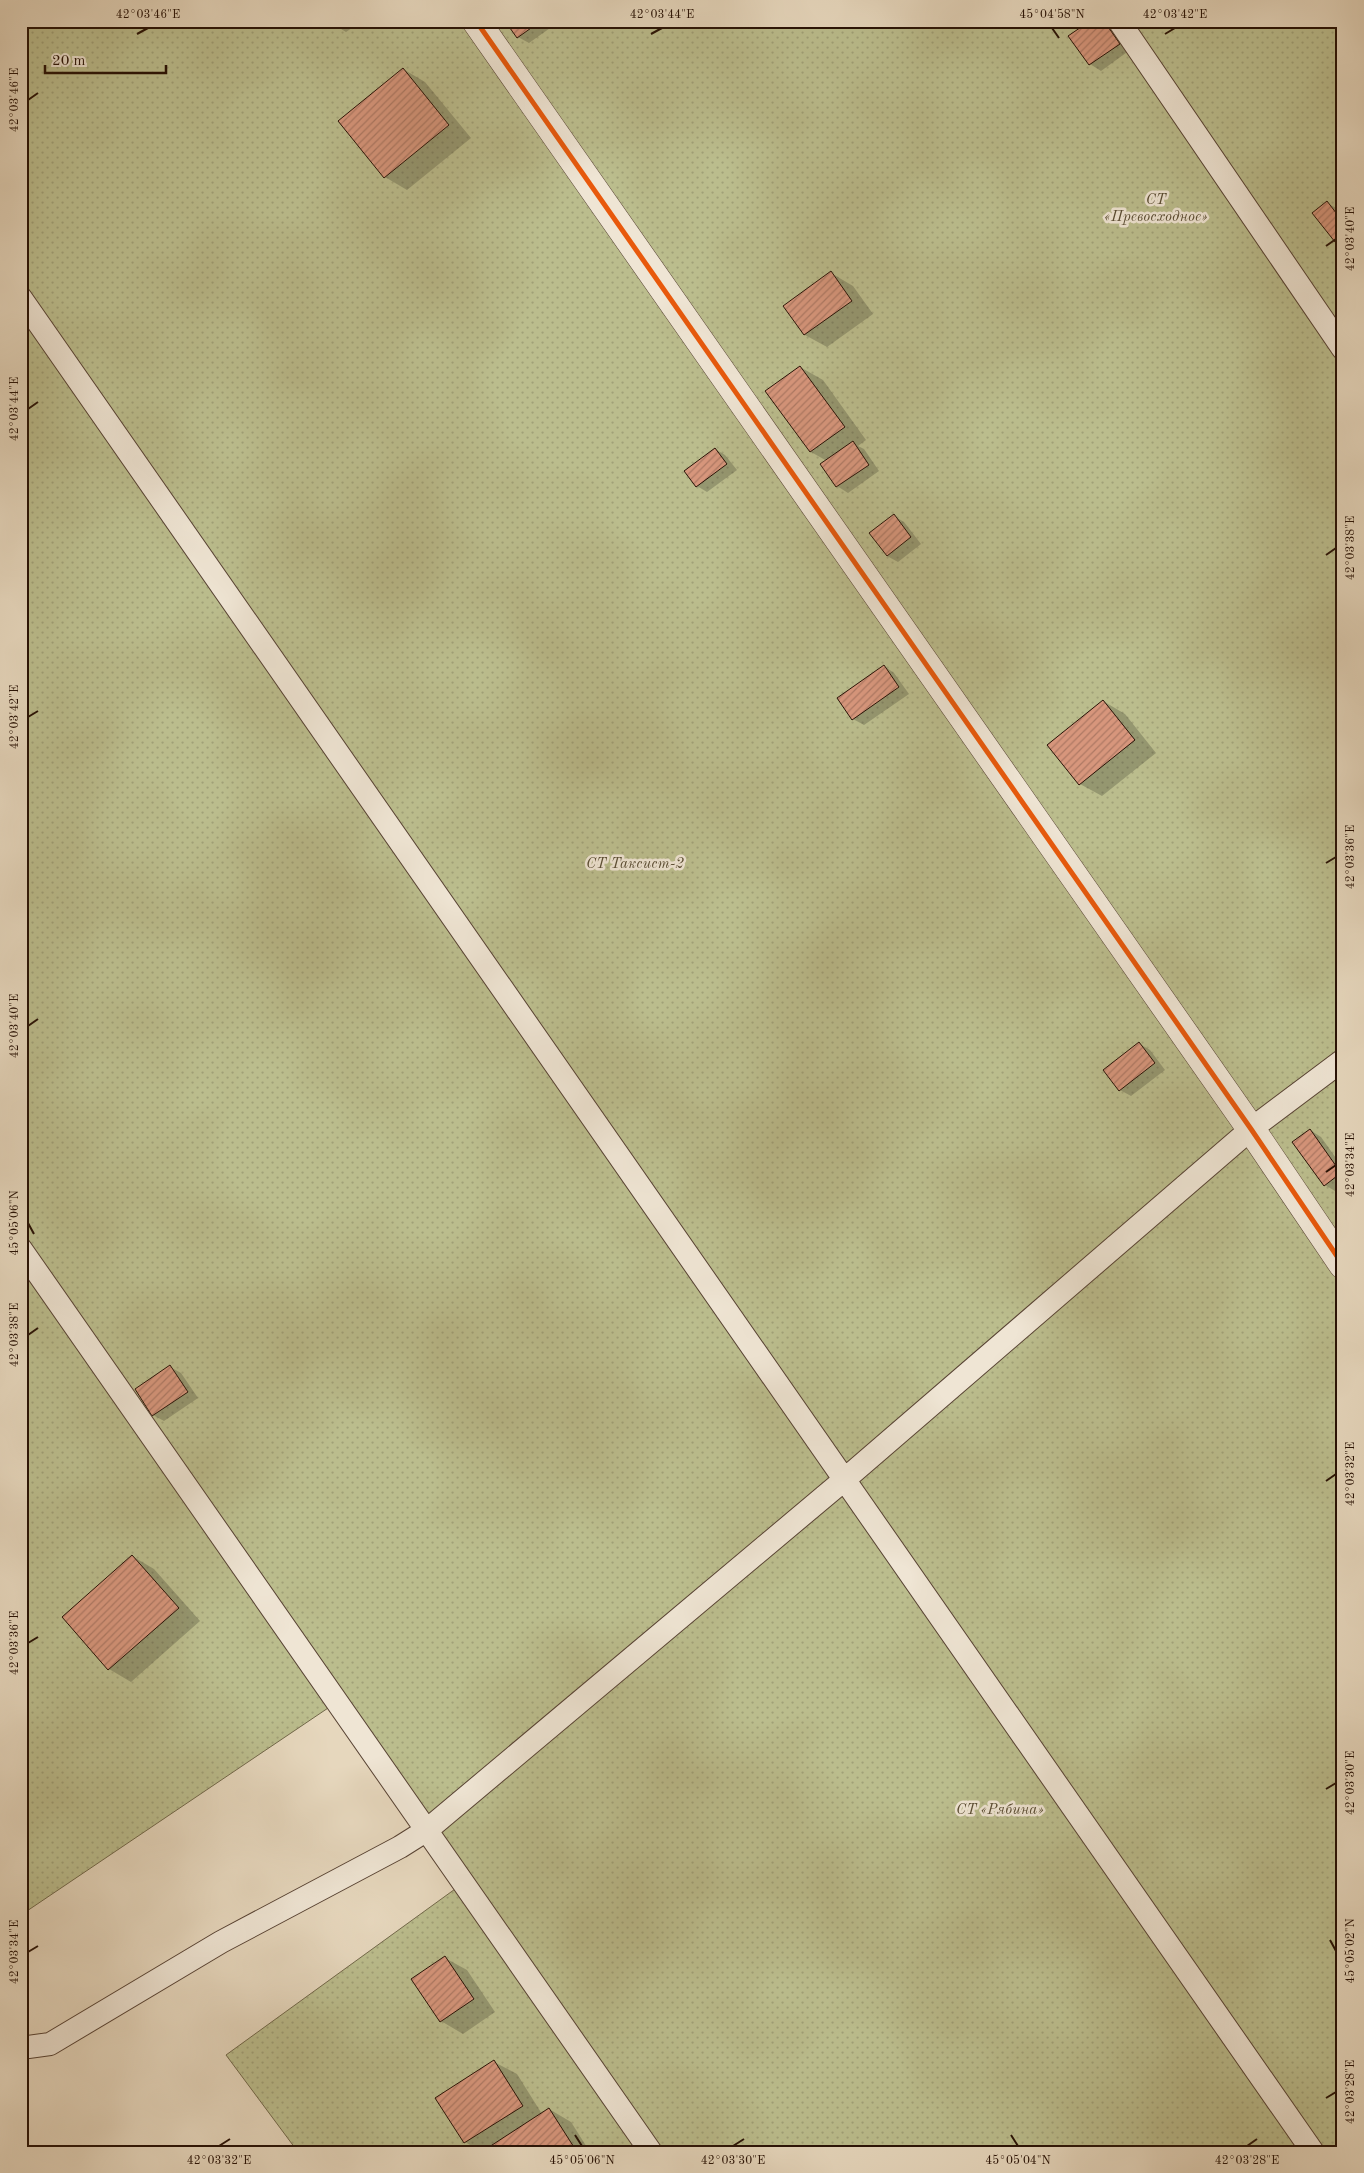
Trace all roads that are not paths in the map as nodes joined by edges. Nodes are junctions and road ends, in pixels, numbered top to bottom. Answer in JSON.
{"nodes":[{"id":1,"x":476,"y":21,"type":"edge"},
{"id":2,"x":1119,"y":21,"type":"edge"},
{"id":3,"x":21,"y":298,"type":"edge"},
{"id":4,"x":1343,"y":348,"type":"edge"},
{"id":5,"x":1343,"y":1060,"type":"edge"},
{"id":6,"x":1251,"y":1129,"type":"junction"},
{"id":7,"x":21,"y":1249,"type":"edge"},
{"id":8,"x":1343,"y":1265,"type":"edge"},
{"id":9,"x":844,"y":1480,"type":"junction"},
{"id":10,"x":427,"y":1830,"type":"junction"},
{"id":11,"x":21,"y":2048,"type":"edge"},
{"id":12,"x":651,"y":2152,"type":"edge"},
{"id":13,"x":1313,"y":2152,"type":"edge"}],
"edges":[{"from":1,"to":6,"type":"street"},
{"from":2,"to":4,"type":"lane"},
{"from":3,"to":9,"type":"lane"},
{"from":5,"to":6,"type":"lane"},
{"from":6,"to":8,"type":"street"},
{"from":6,"to":9,"type":"lane"},
{"from":7,"to":10,"type":"lane"},
{"from":9,"to":10,"type":"lane"},
{"from":9,"to":13,"type":"lane"},
{"from":10,"to":11,"type":"lane"},
{"from":10,"to":12,"type":"lane"}]}
